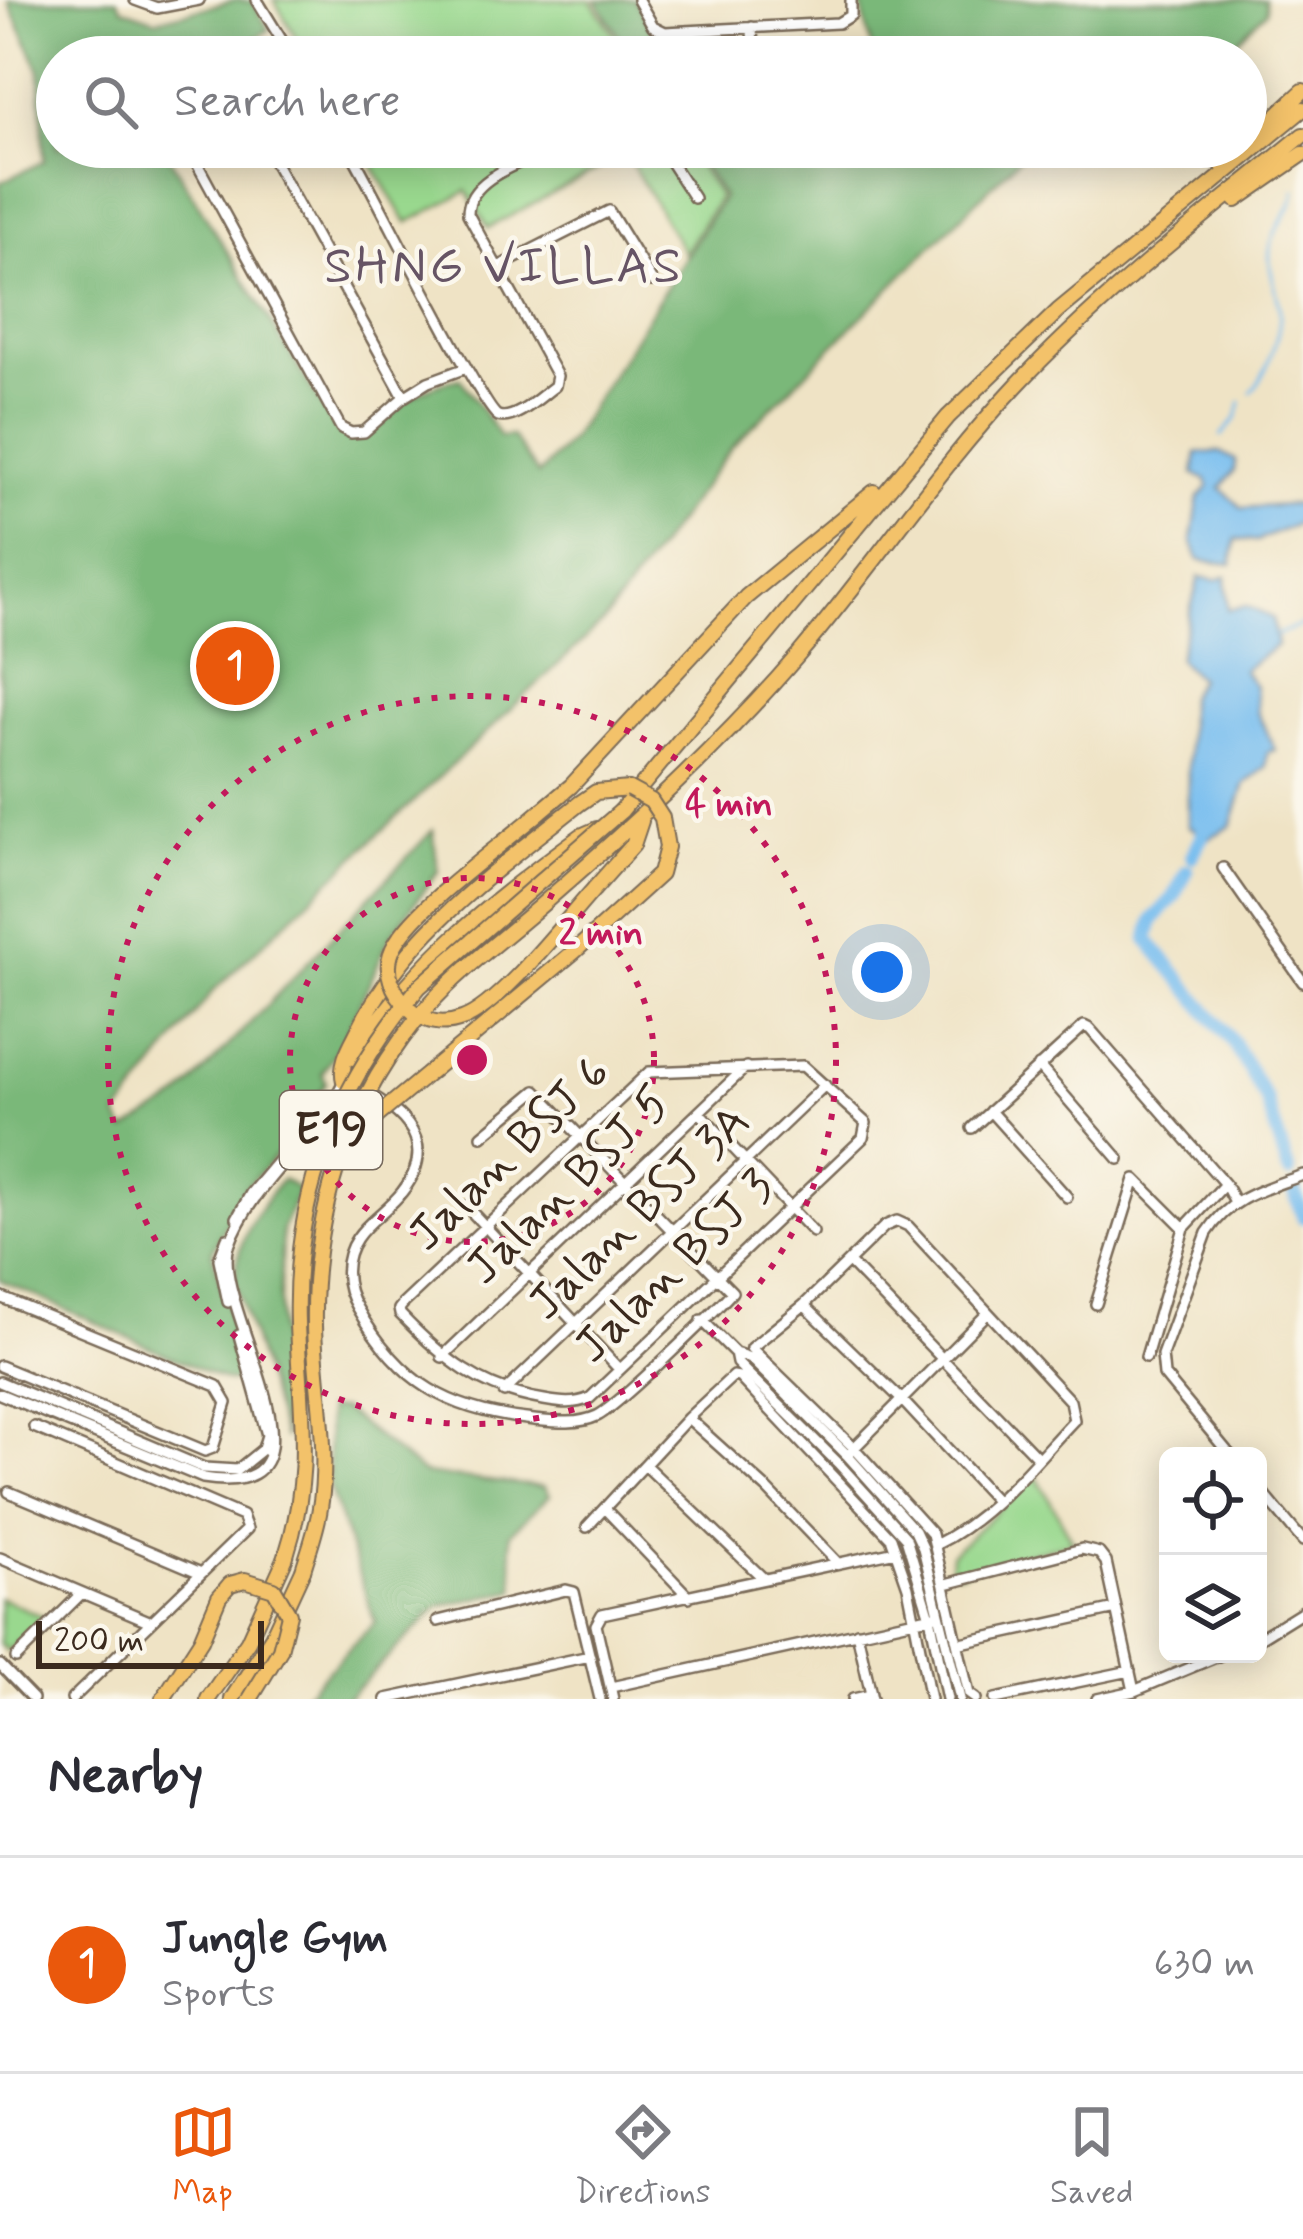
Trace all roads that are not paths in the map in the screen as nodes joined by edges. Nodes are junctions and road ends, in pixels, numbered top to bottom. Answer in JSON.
{"nodes":[{"id":1,"x":135,"y":0,"type":"edge"},
{"id":2,"x":199,"y":0,"type":"edge"},
{"id":3,"x":257,"y":0,"type":"edge"},
{"id":4,"x":638,"y":0,"type":"edge"},
{"id":5,"x":851,"y":0,"type":"edge"},
{"id":6,"x":752,"y":27,"type":"junction"},
{"id":7,"x":279,"y":36,"type":"edge"},
{"id":8,"x":752,"y":36,"type":"edge"},
{"id":9,"x":1303,"y":91,"type":"edge"},
{"id":10,"x":1303,"y":109,"type":"edge"},
{"id":11,"x":1267,"y":125,"type":"edge"},
{"id":12,"x":1303,"y":135,"type":"edge"},
{"id":13,"x":1267,"y":138,"type":"edge"},
{"id":14,"x":1303,"y":154,"type":"edge"},
{"id":15,"x":1267,"y":164,"type":"edge"},
{"id":16,"x":200,"y":168,"type":"edge"},
{"id":17,"x":278,"y":168,"type":"edge"},
{"id":18,"x":359,"y":168,"type":"edge"},
{"id":19,"x":512,"y":168,"type":"edge"},
{"id":20,"x":675,"y":168,"type":"edge"},
{"id":21,"x":1222,"y":168,"type":"edge"},
{"id":22,"x":1230,"y":168,"type":"edge"},
{"id":23,"x":1262,"y":168,"type":"edge"},
{"id":24,"x":694,"y":198,"type":"dead end"},
{"id":25,"x":1186,"y":203,"type":"junction"},
{"id":26,"x":1147,"y":260,"type":"junction"},
{"id":27,"x":498,"y":267,"type":"junction"},
{"id":28,"x":652,"y":281,"type":"dead end"},
{"id":29,"x":466,"y":368,"type":"junction"},
{"id":30,"x":404,"y":397,"type":"junction"},
{"id":31,"x":898,"y":472,"type":"junction"},
{"id":32,"x":642,"y":816,"type":"junction"},
{"id":33,"x":607,"y":825,"type":"junction"},
{"id":34,"x":1223,"y":868,"type":"dead end"},
{"id":35,"x":1303,"y":982,"type":"edge"},
{"id":36,"x":1039,"y":1066,"type":"junction"},
{"id":37,"x":345,"y":1067,"type":"junction"},
{"id":38,"x":746,"y":1067,"type":"junction"},
{"id":39,"x":825,"y":1085,"type":"junction"},
{"id":40,"x":990,"y":1111,"type":"junction"},
{"id":41,"x":699,"y":1112,"type":"junction"},
{"id":42,"x":973,"y":1128,"type":"dead end"},
{"id":43,"x":867,"y":1130,"type":"joint"},
{"id":44,"x":581,"y":1135,"type":"junction"},
{"id":45,"x":482,"y":1136,"type":"dead end"},
{"id":46,"x":1119,"y":1159,"type":"dead end"},
{"id":47,"x":746,"y":1162,"type":"junction"},
{"id":48,"x":1303,"y":1175,"type":"edge"},
{"id":49,"x":626,"y":1181,"type":"junction"},
{"id":50,"x":1225,"y":1184,"type":"junction"},
{"id":51,"x":1067,"y":1197,"type":"dead end"},
{"id":52,"x":326,"y":1201,"type":"junction"},
{"id":53,"x":1234,"y":1202,"type":"junction"},
{"id":54,"x":466,"y":1207,"type":"dead end"},
{"id":55,"x":790,"y":1208,"type":"junction"},
{"id":56,"x":486,"y":1227,"type":"junction"},
{"id":57,"x":1184,"y":1228,"type":"junction"},
{"id":58,"x":674,"y":1231,"type":"junction"},
{"id":59,"x":813,"y":1232,"type":"dead end"},
{"id":60,"x":849,"y":1262,"type":"junction"},
{"id":61,"x":530,"y":1273,"type":"junction"},
{"id":62,"x":717,"y":1276,"type":"junction"},
{"id":63,"x":0,"y":1297,"type":"edge"},
{"id":64,"x":1096,"y":1304,"type":"dead end"},
{"id":65,"x":804,"y":1305,"type":"junction"},
{"id":66,"x":399,"y":1309,"type":"joint"},
{"id":67,"x":987,"y":1314,"type":"junction"},
{"id":68,"x":702,"y":1320,"type":"junction"},
{"id":69,"x":575,"y":1325,"type":"junction"},
{"id":70,"x":442,"y":1357,"type":"junction"},
{"id":71,"x":1146,"y":1357,"type":"dead end"},
{"id":72,"x":943,"y":1358,"type":"junction"},
{"id":73,"x":0,"y":1366,"type":"edge"},
{"id":74,"x":618,"y":1368,"type":"junction"},
{"id":75,"x":0,"y":1382,"type":"edge"},
{"id":76,"x":504,"y":1392,"type":"junction"},
{"id":77,"x":0,"y":1394,"type":"edge"},
{"id":78,"x":902,"y":1400,"type":"junction"},
{"id":79,"x":688,"y":1418,"type":"junction"},
{"id":80,"x":34,"y":1427,"type":"dead end"},
{"id":81,"x":1224,"y":1447,"type":"edge"},
{"id":82,"x":846,"y":1455,"type":"junction"},
{"id":83,"x":1038,"y":1458,"type":"junction"},
{"id":84,"x":646,"y":1466,"type":"junction"},
{"id":85,"x":9,"y":1492,"type":"dead end"},
{"id":86,"x":1267,"y":1498,"type":"edge"},
{"id":87,"x":996,"y":1501,"type":"junction"},
{"id":88,"x":604,"y":1509,"type":"junction"},
{"id":89,"x":587,"y":1527,"type":"dead end"},
{"id":90,"x":1303,"y":1541,"type":"edge"},
{"id":91,"x":937,"y":1544,"type":"junction"},
{"id":92,"x":896,"y":1551,"type":"junction"},
{"id":93,"x":0,"y":1558,"type":"edge"},
{"id":94,"x":837,"y":1562,"type":"junction"},
{"id":95,"x":201,"y":1573,"type":"junction"},
{"id":96,"x":764,"y":1579,"type":"junction"},
{"id":97,"x":946,"y":1584,"type":"junction"},
{"id":98,"x":82,"y":1593,"type":"junction"},
{"id":99,"x":689,"y":1598,"type":"junction"},
{"id":100,"x":1116,"y":1609,"type":"junction"},
{"id":101,"x":1303,"y":1611,"type":"edge"},
{"id":102,"x":911,"y":1616,"type":"junction"},
{"id":103,"x":936,"y":1616,"type":"junction"},
{"id":104,"x":438,"y":1621,"type":"dead end"},
{"id":105,"x":151,"y":1622,"type":"junction"},
{"id":106,"x":857,"y":1632,"type":"junction"},
{"id":107,"x":1267,"y":1633,"type":"edge"},
{"id":108,"x":961,"y":1643,"type":"junction"},
{"id":109,"x":590,"y":1656,"type":"junction"},
{"id":110,"x":16,"y":1658,"type":"dead end"},
{"id":111,"x":1201,"y":1663,"type":"edge"},
{"id":112,"x":0,"y":1665,"type":"edge"},
{"id":113,"x":1130,"y":1671,"type":"junction"},
{"id":114,"x":1134,"y":1691,"type":"junction"},
{"id":115,"x":612,"y":1693,"type":"edge"},
{"id":116,"x":872,"y":1697,"type":"edge"},
{"id":117,"x":33,"y":1699,"type":"edge"},
{"id":118,"x":73,"y":1699,"type":"edge"},
{"id":119,"x":163,"y":1699,"type":"edge"},
{"id":120,"x":208,"y":1699,"type":"edge"},
{"id":121,"x":232,"y":1699,"type":"edge"},
{"id":122,"x":250,"y":1699,"type":"edge"},
{"id":123,"x":386,"y":1699,"type":"edge"},
{"id":124,"x":600,"y":1699,"type":"edge"},
{"id":125,"x":853,"y":1699,"type":"edge"},
{"id":126,"x":930,"y":1699,"type":"edge"},
{"id":127,"x":947,"y":1699,"type":"edge"},
{"id":128,"x":960,"y":1699,"type":"edge"},
{"id":129,"x":976,"y":1699,"type":"edge"},
{"id":130,"x":995,"y":1699,"type":"edge"},
{"id":131,"x":1097,"y":1699,"type":"edge"}],
"edges":[{"from":1,"to":2,"type":"street"},
{"from":3,"to":7,"type":"street"},
{"from":4,"to":6,"type":"street"},
{"from":5,"to":6,"type":"street"},
{"from":6,"to":8,"type":"street"},
{"from":9,"to":11,"type":"highway"},
{"from":10,"to":13,"type":"highway","number":"E19"},
{"from":12,"to":15,"type":"highway","number":"E19"},
{"from":14,"to":26,"type":"highway"},
{"from":16,"to":30,"type":"street"},
{"from":17,"to":30,"type":"street"},
{"from":18,"to":29,"type":"street"},
{"from":19,"to":27,"type":"street"},
{"from":20,"to":24,"type":"street"},
{"from":21,"to":25,"type":"highway"},
{"from":22,"to":25,"type":"highway","number":"E19"},
{"from":23,"to":26,"type":"highway","number":"E19"},
{"from":25,"to":31,"type":"highway","number":"E19"},
{"from":26,"to":32,"type":"highway","number":"E19"},
{"from":27,"to":28,"type":"street"},
{"from":27,"to":29,"type":"street"},
{"from":29,"to":30,"type":"street"},
{"from":31,"to":32,"type":"highway","bridge":true},
{"from":31,"to":33,"type":"highway","number":"E19","bridge":true},
{"from":32,"to":52,"type":"highway","number":"E19","bridge":true},
{"from":33,"to":37,"type":"highway","bridge":true},
{"from":33,"to":120,"type":"highway","number":"E19","bridge":true},
{"from":34,"to":35,"type":"street"},
{"from":36,"to":40,"type":"street"},
{"from":36,"to":46,"type":"street"},
{"from":36,"to":50,"type":"street"},
{"from":37,"to":52,"type":"highway","bridge":true},
{"from":37,"to":68,"type":"street"},
{"from":37,"to":75,"type":"street"},
{"from":37,"to":77,"type":"street"},
{"from":38,"to":39,"type":"street","name":"Jalan BSJ 6"},
{"from":38,"to":41,"type":"street","name":"Jalan BSJ 5"},
{"from":38,"to":44,"type":"street","name":"Jalan BSJ 6"},
{"from":39,"to":43,"type":"street","name":"Jalan BSJ 6"},
{"from":39,"to":47,"type":"street","name":"Jalan BSJ 3A"},
{"from":40,"to":42,"type":"street"},
{"from":40,"to":51,"type":"street"},
{"from":41,"to":47,"type":"street"},
{"from":41,"to":49,"type":"street","name":"Jalan BSJ 5"},
{"from":43,"to":55,"type":"street","name":"Jalan BSJ 3"},
{"from":44,"to":45,"type":"street"},
{"from":44,"to":49,"type":"street"},
{"from":44,"to":56,"type":"street","name":"Jalan BSJ 6"},
{"from":47,"to":55,"type":"street"},
{"from":47,"to":58,"type":"street","name":"Jalan BSJ 3A"},
{"from":48,"to":53,"type":"street"},
{"from":49,"to":58,"type":"street"},
{"from":49,"to":61,"type":"street","name":"Jalan BSJ 5"},
{"from":50,"to":53,"type":"street"},
{"from":50,"to":57,"type":"street"},
{"from":52,"to":121,"type":"highway","number":"E19","bridge":true},
{"from":53,"to":81,"type":"street"},
{"from":54,"to":56,"type":"street"},
{"from":55,"to":59,"type":"street"},
{"from":55,"to":62,"type":"street","name":"Jalan BSJ 3"},
{"from":56,"to":61,"type":"street"},
{"from":56,"to":66,"type":"street","name":"Jalan BSJ 6"},
{"from":57,"to":64,"type":"street"},
{"from":57,"to":71,"type":"street"},
{"from":58,"to":62,"type":"street"},
{"from":58,"to":69,"type":"street","name":"Jalan BSJ 3A"},
{"from":60,"to":65,"type":"street"},
{"from":60,"to":67,"type":"street"},
{"from":60,"to":72,"type":"street"},
{"from":61,"to":69,"type":"street"},
{"from":61,"to":70,"type":"street","name":"Jalan BSJ 5"},
{"from":62,"to":68,"type":"street"},
{"from":62,"to":74,"type":"street","name":"Jalan BSJ 3"},
{"from":63,"to":73,"type":"street"},
{"from":65,"to":78,"type":"street"},
{"from":65,"to":82,"type":"street"},
{"from":66,"to":70,"type":"street","name":"Jalan BSJ 3"},
{"from":67,"to":72,"type":"street"},
{"from":67,"to":83,"type":"street"},
{"from":68,"to":82,"type":"street"},
{"from":69,"to":74,"type":"street"},
{"from":69,"to":76,"type":"street","name":"Jalan BSJ 3A"},
{"from":70,"to":76,"type":"street","name":"Jalan BSJ 3"},
{"from":72,"to":78,"type":"street"},
{"from":72,"to":83,"type":"street"},
{"from":74,"to":76,"type":"street","name":"Jalan BSJ 3"},
{"from":78,"to":82,"type":"street"},
{"from":78,"to":87,"type":"street"},
{"from":79,"to":84,"type":"street"},
{"from":79,"to":92,"type":"street"},
{"from":79,"to":94,"type":"street"},
{"from":80,"to":95,"type":"street"},
{"from":82,"to":91,"type":"street"},
{"from":82,"to":103,"type":"street"},
{"from":83,"to":87,"type":"street"},
{"from":84,"to":88,"type":"street"},
{"from":84,"to":96,"type":"street"},
{"from":85,"to":95,"type":"street"},
{"from":86,"to":90,"type":"street"},
{"from":87,"to":91,"type":"street"},
{"from":88,"to":89,"type":"street"},
{"from":88,"to":99,"type":"street"},
{"from":91,"to":97,"type":"street"},
{"from":92,"to":94,"type":"street"},
{"from":92,"to":102,"type":"street"},
{"from":93,"to":98,"type":"street"},
{"from":94,"to":96,"type":"street"},
{"from":95,"to":105,"type":"street"},
{"from":96,"to":99,"type":"street"},
{"from":97,"to":100,"type":"street"},
{"from":97,"to":108,"type":"street"},
{"from":98,"to":105,"type":"street"},
{"from":98,"to":110,"type":"street"},
{"from":99,"to":115,"type":"street"},
{"from":100,"to":108,"type":"street"},
{"from":100,"to":113,"type":"street"},
{"from":101,"to":107,"type":"street"},
{"from":102,"to":103,"type":"street"},
{"from":102,"to":106,"type":"street"},
{"from":102,"to":126,"type":"street"},
{"from":103,"to":127,"type":"street"},
{"from":103,"to":128,"type":"street"},
{"from":104,"to":109,"type":"street"},
{"from":105,"to":118,"type":"street"},
{"from":106,"to":115,"type":"street"},
{"from":106,"to":116,"type":"street"},
{"from":108,"to":129,"type":"street"},
{"from":109,"to":123,"type":"street"},
{"from":109,"to":124,"type":"street"},
{"from":111,"to":114,"type":"street"},
{"from":112,"to":117,"type":"street"},
{"from":113,"to":114,"type":"street"},
{"from":113,"to":130,"type":"street"},
{"from":114,"to":131,"type":"street"},
{"from":116,"to":125,"type":"street"},
{"from":119,"to":122,"type":"highway","bridge":true}]}
